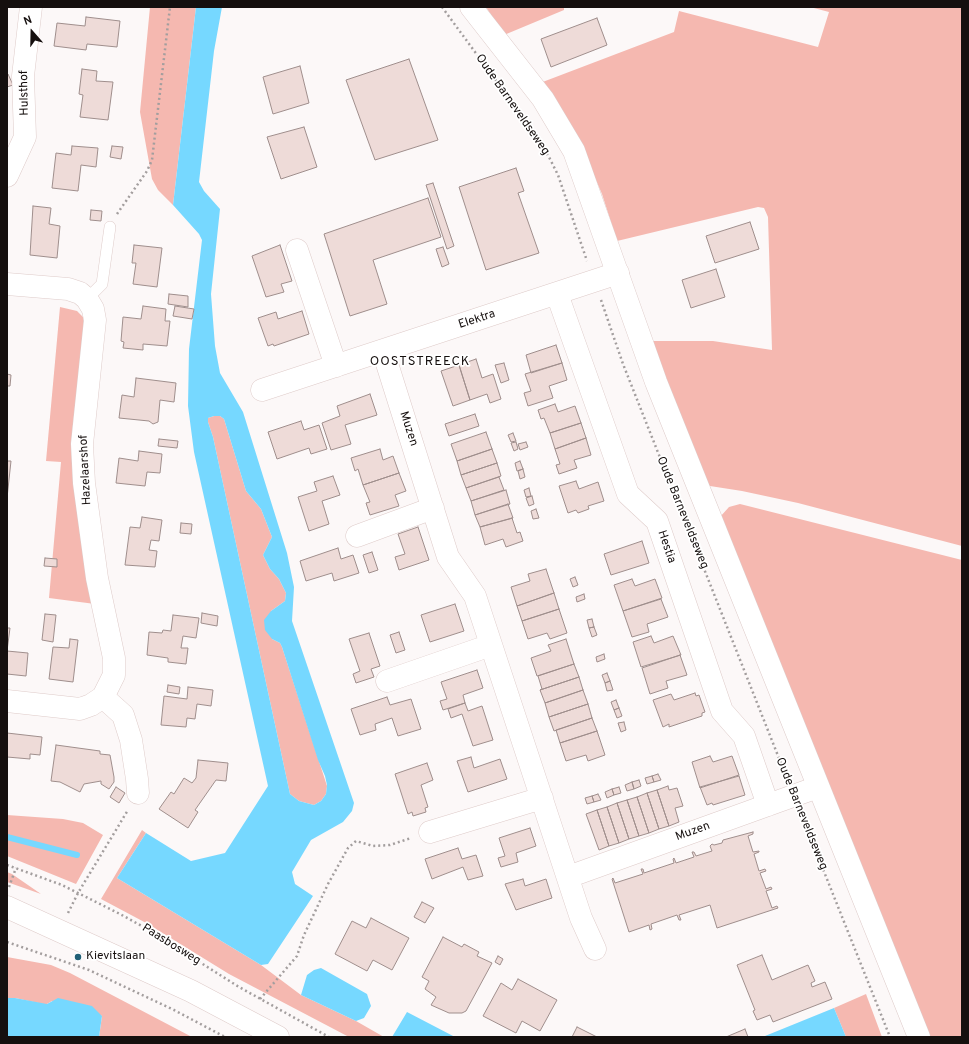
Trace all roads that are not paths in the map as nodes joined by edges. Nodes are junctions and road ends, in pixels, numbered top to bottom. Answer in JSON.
{"nodes":[{"id":1,"x":31,"y":7,"type":"edge"},
{"id":2,"x":471,"y":7,"type":"edge"},
{"id":3,"x":7,"y":176,"type":"edge"},
{"id":4,"x":110,"y":227,"type":"road end"},
{"id":5,"x":297,"y":250,"type":"dead end"},
{"id":6,"x":618,"y":274,"type":"junction"},
{"id":7,"x":7,"y":284,"type":"edge"},
{"id":8,"x":557,"y":294,"type":"junction"},
{"id":9,"x":87,"y":299,"type":"junction"},
{"id":10,"x":383,"y":351,"type":"junction"},
{"id":11,"x":336,"y":366,"type":"junction"},
{"id":12,"x":262,"y":390,"type":"dead end"},
{"id":13,"x":433,"y":508,"type":"junction"},
{"id":14,"x":357,"y":536,"type":"dead end"},
{"id":15,"x":491,"y":645,"type":"junction"},
{"id":16,"x":387,"y":681,"type":"dead end"},
{"id":17,"x":103,"y":697,"type":"junction"},
{"id":18,"x":7,"y":701,"type":"edge"},
{"id":19,"x":818,"y":787,"type":"junction"},
{"id":20,"x":138,"y":793,"type":"road end"},
{"id":21,"x":542,"y":798,"type":"junction"},
{"id":22,"x":768,"y":805,"type":"junction"},
{"id":23,"x":430,"y":832,"type":"road end"},
{"id":24,"x":568,"y":878,"type":"junction"},
{"id":25,"x":7,"y":907,"type":"edge"},
{"id":26,"x":595,"y":948,"type":"dead end"},
{"id":27,"x":278,"y":1037,"type":"edge"},
{"id":28,"x":919,"y":1037,"type":"edge"}],
"edges":[{"from":1,"to":3,"type":"street","name":"Hulsthof"},
{"from":2,"to":6,"type":"street","name":"Oude Barneveldseweg"},
{"from":4,"to":9,"type":"lane"},
{"from":5,"to":11,"type":"street"},
{"from":6,"to":8,"type":"street","name":"Elektra"},
{"from":6,"to":19,"type":"street","name":"Oude Barneveldseweg"},
{"from":7,"to":9,"type":"street"},
{"from":8,"to":10,"type":"street","name":"Elektra"},
{"from":8,"to":22,"type":"street","name":"Hestia"},
{"from":9,"to":17,"type":"street","name":"Hazelaarshof"},
{"from":10,"to":11,"type":"street","name":"Elektra"},
{"from":10,"to":13,"type":"street","name":"Muzen"},
{"from":11,"to":12,"type":"street","name":"Elektra"},
{"from":13,"to":14,"type":"street"},
{"from":13,"to":15,"type":"street","name":"Muzen"},
{"from":15,"to":16,"type":"street"},
{"from":15,"to":21,"type":"street","name":"Muzen"},
{"from":17,"to":18,"type":"street"},
{"from":17,"to":20,"type":"street"},
{"from":19,"to":22,"type":"street","name":"Muzen"},
{"from":19,"to":28,"type":"street","name":"Oude Barneveldseweg"},
{"from":21,"to":23,"type":"street"},
{"from":21,"to":24,"type":"street","name":"Muzen"},
{"from":22,"to":24,"type":"street","name":"Muzen"},
{"from":24,"to":26,"type":"street","name":"Muzen"},
{"from":25,"to":27,"type":"street"}]}
